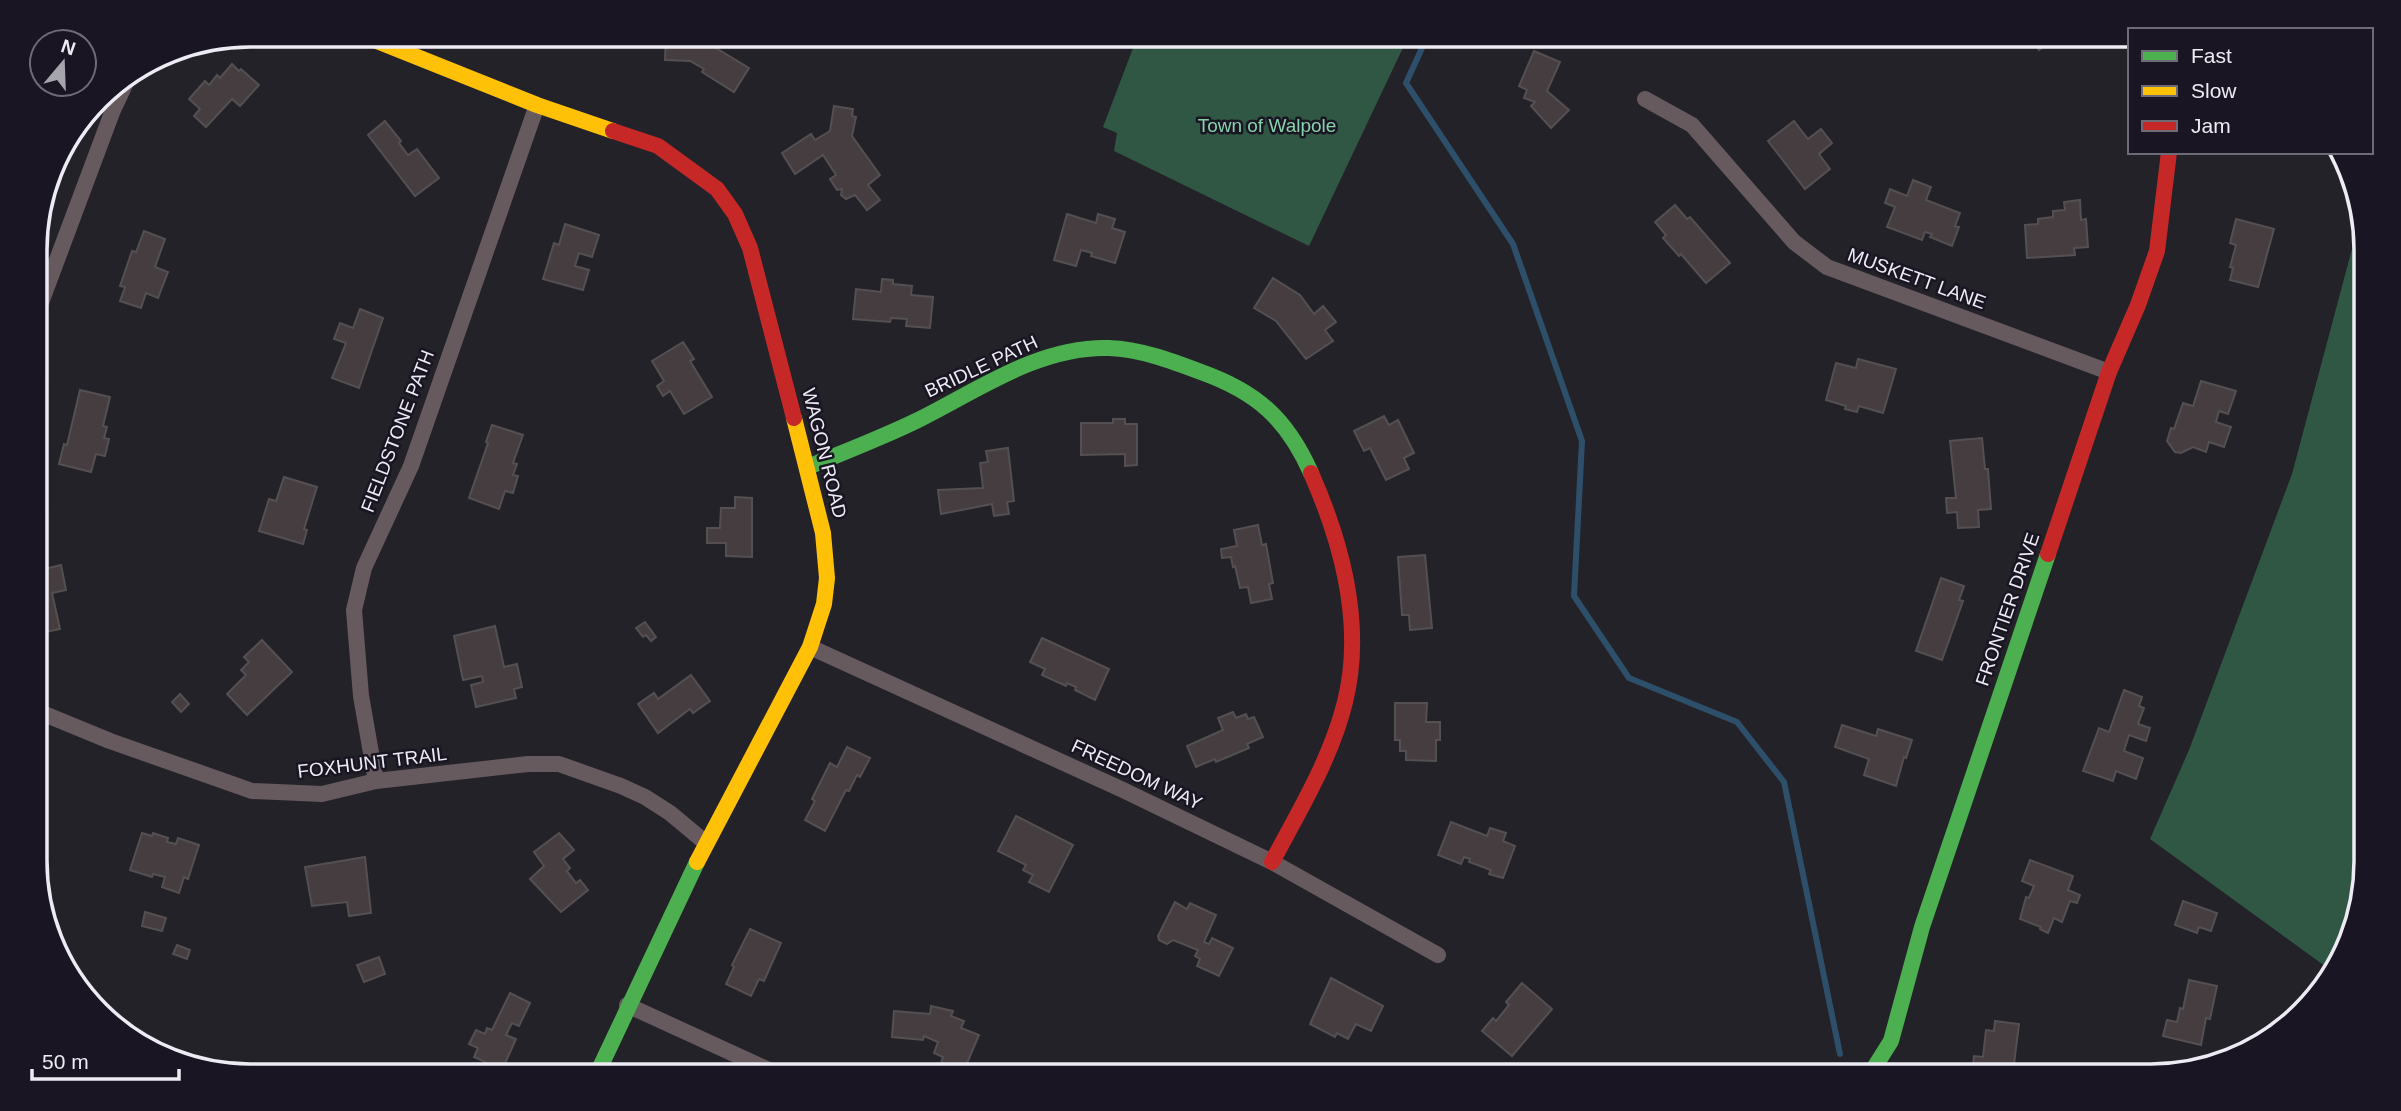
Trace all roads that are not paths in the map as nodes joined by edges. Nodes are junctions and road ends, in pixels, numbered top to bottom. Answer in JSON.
{"nodes":[{"id":1,"x":392,"y":47,"type":"edge"},
{"id":2,"x":120,"y":95,"type":"edge"},
{"id":3,"x":1645,"y":99,"type":"dead end"},
{"id":4,"x":537,"y":105,"type":"junction"},
{"id":5,"x":2169,"y":154,"type":"edge"},
{"id":6,"x":48,"y":284,"type":"edge"},
{"id":7,"x":2109,"y":372,"type":"junction"},
{"id":8,"x":808,"y":467,"type":"junction"},
{"id":9,"x":810,"y":647,"type":"junction"},
{"id":10,"x":47,"y":714,"type":"edge"},
{"id":11,"x":376,"y":781,"type":"junction"},
{"id":12,"x":706,"y":843,"type":"junction"},
{"id":13,"x":1272,"y":862,"type":"junction"},
{"id":14,"x":1438,"y":955,"type":"dead end"},
{"id":15,"x":627,"y":1005,"type":"junction"},
{"id":16,"x":1877,"y":1063,"type":"edge"},
{"id":17,"x":601,"y":1064,"type":"edge"},
{"id":18,"x":755,"y":1064,"type":"edge"}],
"edges":[{"from":1,"to":4,"type":"street","name":"WAGON ROAD"},
{"from":2,"to":6,"type":"street"},
{"from":3,"to":7,"type":"street","name":"MUSKETT LANE"},
{"from":4,"to":8,"type":"street","name":"WAGON ROAD"},
{"from":4,"to":11,"type":"street","name":"FIELDSTONE PATH"},
{"from":5,"to":7,"type":"street","name":"FRONTIER DRIVE"},
{"from":7,"to":16,"type":"street","name":"FRONTIER DRIVE"},
{"from":8,"to":9,"type":"street","name":"WAGON ROAD"},
{"from":8,"to":13,"type":"street","name":"BRIDLE PATH"},
{"from":9,"to":12,"type":"street","name":"WAGON ROAD"},
{"from":9,"to":13,"type":"street","name":"FREEDOM WAY"},
{"from":10,"to":11,"type":"street","name":"FOXHUNT TRAIL"},
{"from":11,"to":12,"type":"street","name":"FOXHUNT TRAIL"},
{"from":12,"to":15,"type":"street","name":"WAGON ROAD"},
{"from":13,"to":14,"type":"street","name":"FREEDOM WAY"},
{"from":15,"to":17,"type":"street","name":"WAGON ROAD"},
{"from":15,"to":18,"type":"street"}]}
